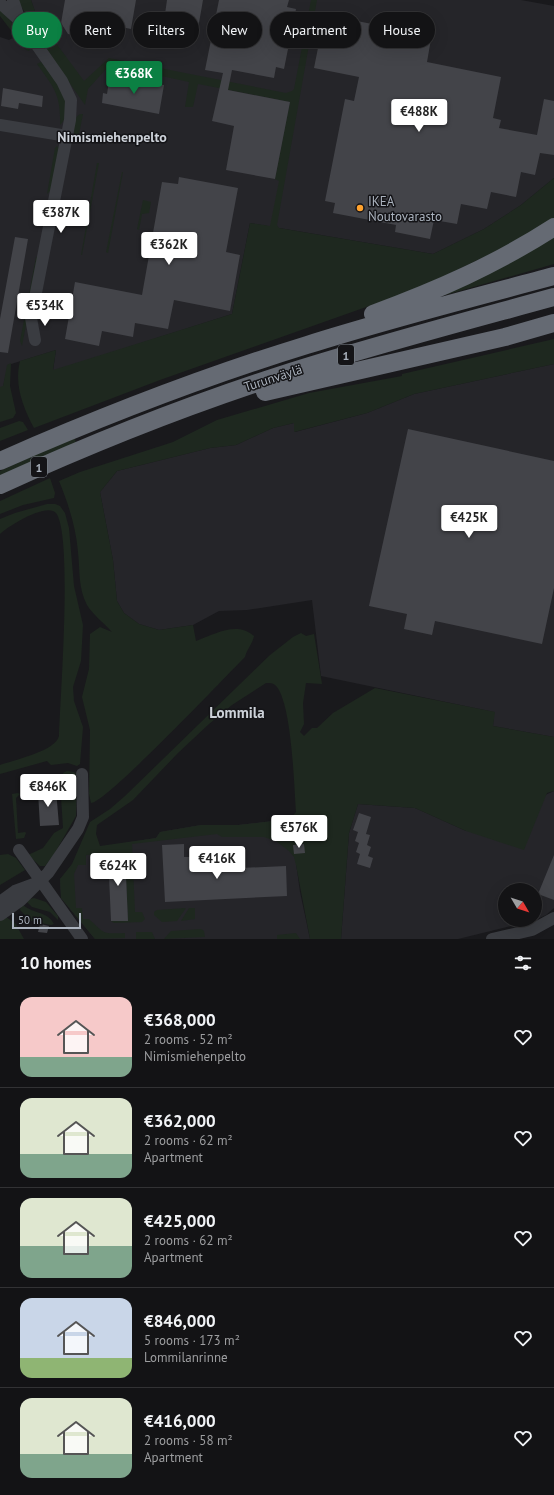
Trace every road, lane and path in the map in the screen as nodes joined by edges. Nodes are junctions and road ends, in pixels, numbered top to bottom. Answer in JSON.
{"nodes":[{"id":1,"x":13,"y":0,"type":"edge"},
{"id":2,"x":0,"y":3,"type":"edge"},
{"id":3,"x":17,"y":12,"type":"edge"},
{"id":4,"x":12,"y":14,"type":"edge"},
{"id":5,"x":38,"y":48,"type":"edge"},
{"id":6,"x":0,"y":125,"type":"edge"},
{"id":7,"x":66,"y":136,"type":"junction"},
{"id":8,"x":554,"y":228,"type":"edge"},
{"id":9,"x":554,"y":276,"type":"edge"},
{"id":10,"x":554,"y":297,"type":"edge"},
{"id":11,"x":554,"y":323,"type":"edge"},
{"id":12,"x":554,"y":333,"type":"edge"},
{"id":13,"x":505,"y":337,"type":"junction"},
{"id":14,"x":35,"y":340,"type":"dead end"},
{"id":15,"x":306,"y":345,"type":"junction"},
{"id":16,"x":141,"y":425,"type":"junction"},
{"id":17,"x":68,"y":432,"type":"junction"},
{"id":18,"x":0,"y":450,"type":"edge"},
{"id":19,"x":78,"y":451,"type":"junction"},
{"id":20,"x":0,"y":461,"type":"edge"},
{"id":21,"x":0,"y":485,"type":"edge"},
{"id":22,"x":0,"y":494,"type":"edge"},
{"id":23,"x":82,"y":774,"type":"dead end"},
{"id":24,"x":19,"y":850,"type":"dead end"},
{"id":25,"x":40,"y":881,"type":"junction"},
{"id":26,"x":0,"y":902,"type":"edge"},
{"id":27,"x":0,"y":915,"type":"edge"},
{"id":28,"x":554,"y":918,"type":"edge"},
{"id":29,"x":82,"y":939,"type":"edge"},
{"id":30,"x":492,"y":939,"type":"edge"}],
"edges":[{"from":1,"to":3,"type":"street"},
{"from":2,"to":4,"type":"street"},
{"from":5,"to":7,"type":"street"},
{"from":6,"to":7,"type":"street"},
{"from":7,"to":14,"type":"street"},
{"from":8,"to":15,"type":"highway"},
{"from":9,"to":15,"type":"highway","name":"Turunväylä","number":"1"},
{"from":10,"to":16,"type":"highway","name":"Turunväylä","number":"1"},
{"from":11,"to":13,"type":"highway"},
{"from":12,"to":13,"type":"highway"},
{"from":13,"to":16,"type":"highway"},
{"from":15,"to":17,"type":"highway","name":"Turunväylä","number":"1"},
{"from":16,"to":19,"type":"highway","name":"Turunväylä","number":"1"},
{"from":17,"to":18,"type":"highway"},
{"from":17,"to":20,"type":"highway","name":"Turunväylä","number":"1"},
{"from":19,"to":21,"type":"highway","name":"Turunväylä","number":"1"},
{"from":19,"to":22,"type":"highway"},
{"from":23,"to":25,"type":"street"},
{"from":24,"to":25,"type":"street"},
{"from":25,"to":26,"type":"street"},
{"from":25,"to":27,"type":"street"},
{"from":25,"to":29,"type":"street"},
{"from":28,"to":30,"type":"street"}]}
